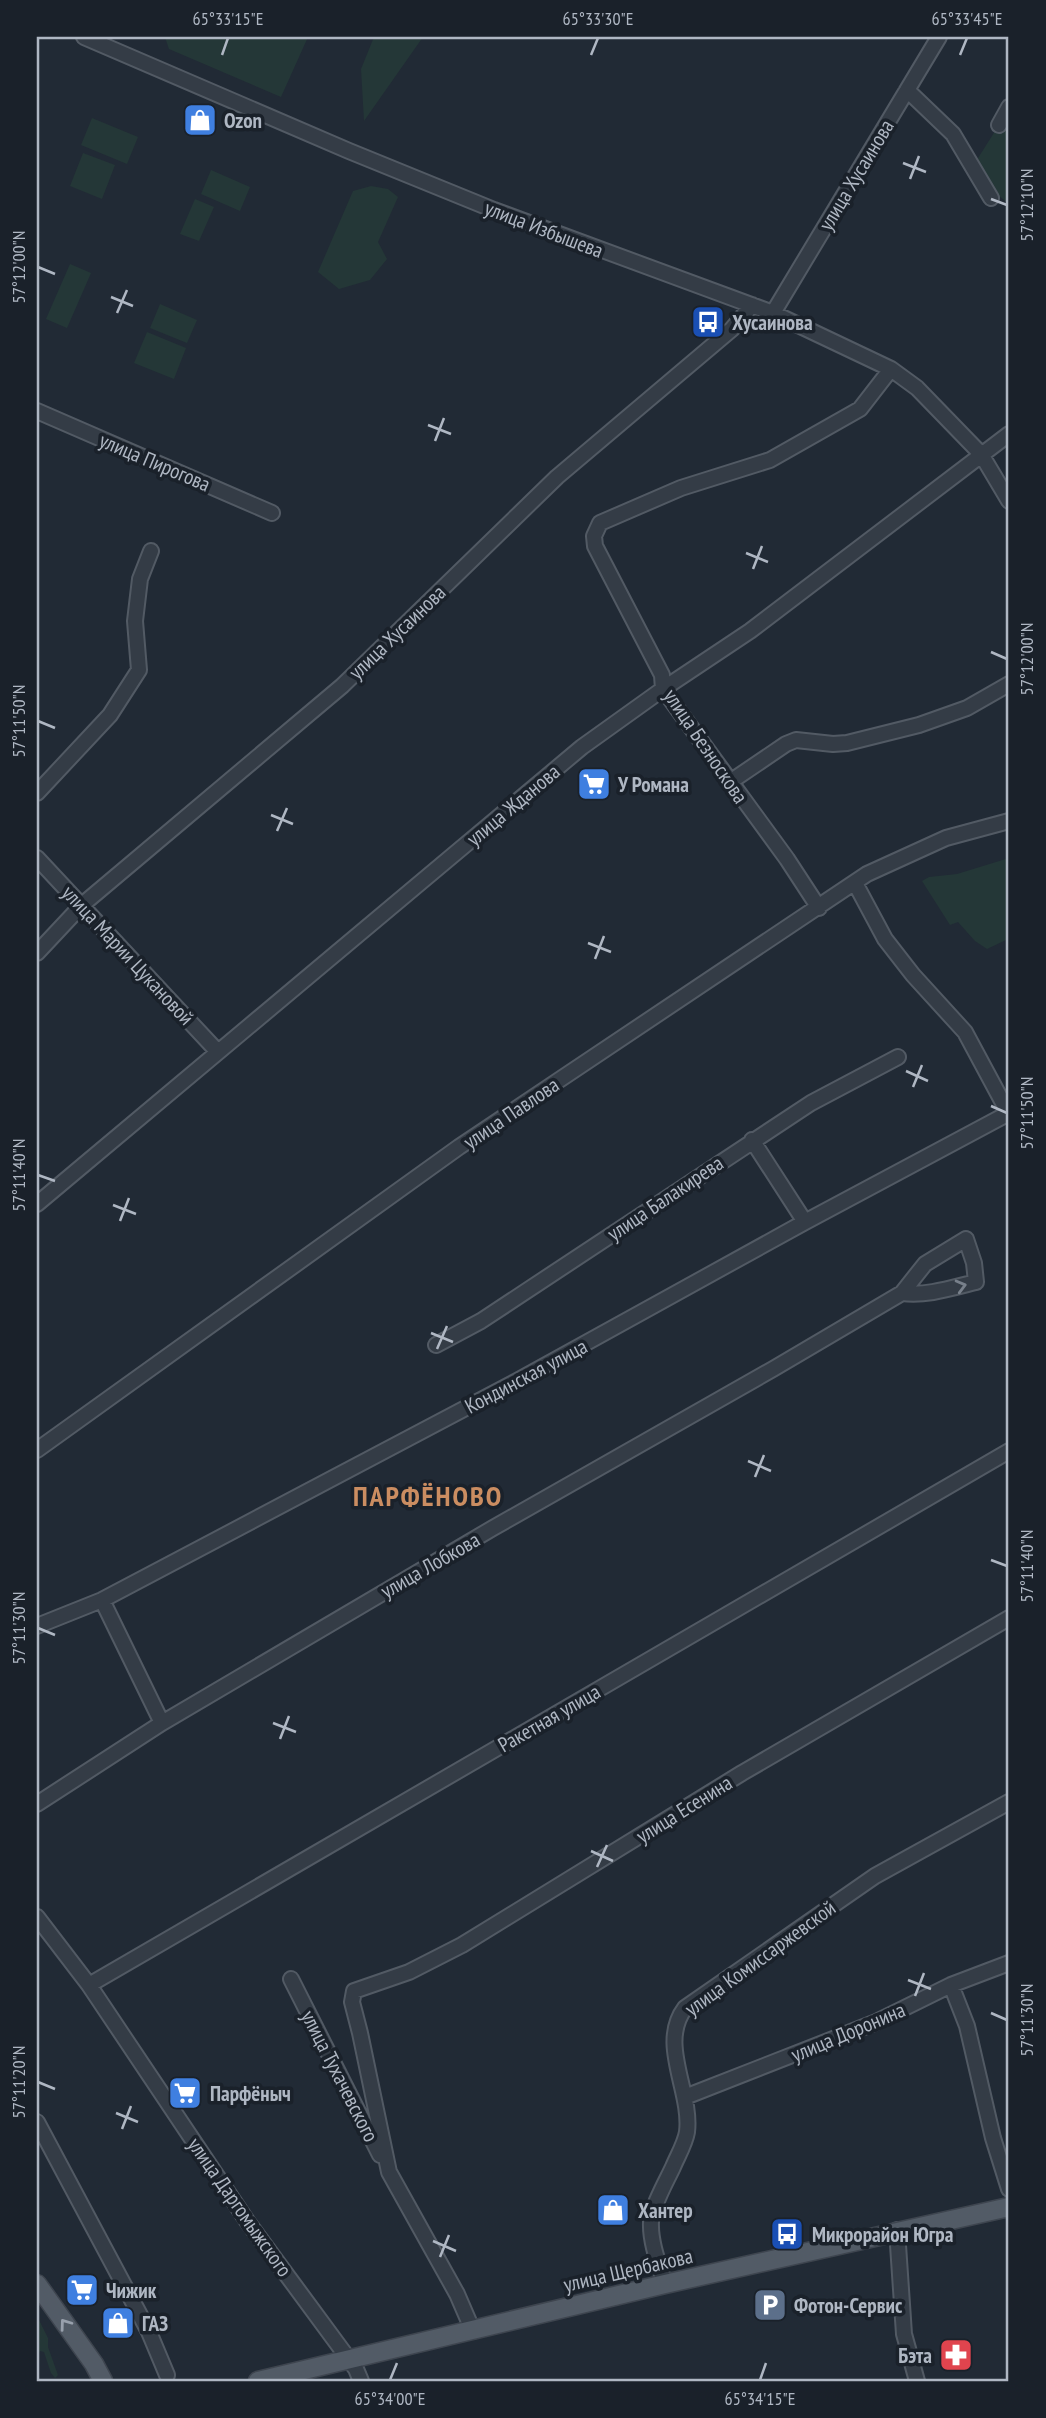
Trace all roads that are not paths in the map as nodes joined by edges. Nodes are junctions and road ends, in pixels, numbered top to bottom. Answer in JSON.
{"nodes":[{"id":1,"x":84,"y":37,"type":"edge"},
{"id":2,"x":939,"y":37,"type":"edge"},
{"id":3,"x":907,"y":90,"type":"junction"},
{"id":4,"x":1009,"y":107,"type":"edge"},
{"id":5,"x":999,"y":125,"type":"dead end"},
{"id":6,"x":991,"y":198,"type":"dead end"},
{"id":7,"x":752,"y":305,"type":"junction"},
{"id":8,"x":773,"y":313,"type":"junction"},
{"id":9,"x":891,"y":369,"type":"junction"},
{"id":10,"x":38,"y":415,"type":"edge"},
{"id":11,"x":1009,"y":434,"type":"edge"},
{"id":12,"x":981,"y":454,"type":"junction"},
{"id":13,"x":1009,"y":501,"type":"edge"},
{"id":14,"x":272,"y":513,"type":"dead end"},
{"id":15,"x":151,"y":551,"type":"dead end"},
{"id":16,"x":1009,"y":684,"type":"edge"},
{"id":17,"x":663,"y":689,"type":"junction"},
{"id":18,"x":730,"y":782,"type":"junction"},
{"id":19,"x":37,"y":793,"type":"edge"},
{"id":20,"x":1009,"y":821,"type":"edge"},
{"id":21,"x":37,"y":858,"type":"edge"},
{"id":22,"x":855,"y":883,"type":"junction"},
{"id":23,"x":82,"y":905,"type":"junction"},
{"id":24,"x":819,"y":908,"type":"junction"},
{"id":25,"x":37,"y":953,"type":"edge"},
{"id":26,"x":218,"y":1052,"type":"junction"},
{"id":27,"x":898,"y":1057,"type":"dead end"},
{"id":28,"x":1009,"y":1113,"type":"edge"},
{"id":29,"x":752,"y":1140,"type":"junction"},
{"id":30,"x":37,"y":1204,"type":"edge"},
{"id":31,"x":805,"y":1222,"type":"junction"},
{"id":32,"x":902,"y":1293,"type":"junction"},
{"id":33,"x":436,"y":1345,"type":"dead end"},
{"id":34,"x":37,"y":1450,"type":"edge"},
{"id":35,"x":1009,"y":1451,"type":"edge"},
{"id":36,"x":102,"y":1600,"type":"junction"},
{"id":37,"x":1009,"y":1618,"type":"edge"},
{"id":38,"x":37,"y":1626,"type":"edge"},
{"id":39,"x":162,"y":1723,"type":"junction"},
{"id":40,"x":1009,"y":1802,"type":"edge"},
{"id":41,"x":37,"y":1804,"type":"edge"},
{"id":42,"x":37,"y":1917,"type":"edge"},
{"id":43,"x":1009,"y":1963,"type":"edge"},
{"id":44,"x":291,"y":1979,"type":"dead end"},
{"id":45,"x":89,"y":1985,"type":"junction"},
{"id":46,"x":951,"y":1985,"type":"junction"},
{"id":47,"x":354,"y":1992,"type":"joint"},
{"id":48,"x":685,"y":2097,"type":"junction"},
{"id":49,"x":37,"y":2122,"type":"edge"},
{"id":50,"x":389,"y":2172,"type":"junction"},
{"id":51,"x":1009,"y":2189,"type":"edge"},
{"id":52,"x":1009,"y":2207,"type":"edge"},
{"id":53,"x":897,"y":2230,"type":"junction"},
{"id":54,"x":37,"y":2284,"type":"edge"},
{"id":55,"x":665,"y":2284,"type":"junction"},
{"id":56,"x":474,"y":2330,"type":"junction"},
{"id":57,"x":348,"y":2359,"type":"junction"},
{"id":58,"x":167,"y":2375,"type":"dead end"},
{"id":59,"x":103,"y":2381,"type":"edge"},
{"id":60,"x":258,"y":2381,"type":"edge"},
{"id":61,"x":361,"y":2381,"type":"edge"},
{"id":62,"x":917,"y":2381,"type":"edge"}],
"edges":[{"from":1,"to":7,"type":"street","name":"улица Избышева"},
{"from":2,"to":3,"type":"street","name":"улица Хусаинова"},
{"from":3,"to":6,"type":"street"},
{"from":3,"to":8,"type":"street","name":"улица Хусаинова"},
{"from":4,"to":5,"type":"street"},
{"from":7,"to":8,"type":"street","name":"улица Избышева"},
{"from":7,"to":23,"type":"street","name":"улица Хусаинова"},
{"from":8,"to":9,"type":"street","name":"улица Избышева"},
{"from":9,"to":12,"type":"street","name":"улица Избышева"},
{"from":9,"to":17,"type":"street","name":"улица Безноскова"},
{"from":10,"to":14,"type":"street","name":"улица Пирогова"},
{"from":11,"to":12,"type":"street","name":"улица Жданова"},
{"from":12,"to":13,"type":"street","name":"улица Избышева"},
{"from":12,"to":17,"type":"street","name":"улица Жданова"},
{"from":15,"to":19,"type":"street"},
{"from":16,"to":18,"type":"street"},
{"from":17,"to":18,"type":"street","name":"улица Безноскова"},
{"from":17,"to":26,"type":"street","name":"улица Жданова"},
{"from":18,"to":24,"type":"street","name":"улица Безноскова"},
{"from":20,"to":22,"type":"street","name":"улица Павлова"},
{"from":21,"to":23,"type":"street","name":"улица Марии Цукановой"},
{"from":22,"to":24,"type":"street","name":"улица Павлова"},
{"from":22,"to":28,"type":"street"},
{"from":23,"to":25,"type":"street","name":"улица Хусаинова"},
{"from":23,"to":26,"type":"street","name":"улица Марии Цукановой"},
{"from":24,"to":34,"type":"street","name":"улица Павлова"},
{"from":26,"to":30,"type":"street","name":"улица Жданова"},
{"from":27,"to":29,"type":"street","name":"улица Балакирева"},
{"from":28,"to":31,"type":"street","name":"Кондинская улица"},
{"from":29,"to":31,"type":"street"},
{"from":29,"to":33,"type":"street","name":"улица Балакирева"},
{"from":31,"to":36,"type":"street","name":"Кондинская улица"},
{"from":32,"to":32,"type":"street","name":"улица Лобкова","one_way":true},
{"from":32,"to":39,"type":"street","name":"улица Лобкова"},
{"from":35,"to":45,"type":"street","name":"Ракетная улица"},
{"from":36,"to":38,"type":"street","name":"Кондинская улица"},
{"from":36,"to":39,"type":"street"},
{"from":37,"to":47,"type":"street","name":"улица Есенина"},
{"from":39,"to":41,"type":"street","name":"улица Лобкова"},
{"from":40,"to":48,"type":"street","name":"улица Комиссаржевской"},
{"from":42,"to":45,"type":"street","name":"улица Даргомыжского"},
{"from":43,"to":46,"type":"street","name":"улица Доронина"},
{"from":44,"to":50,"type":"street","name":"улица Тухачевского"},
{"from":45,"to":57,"type":"street","name":"улица Даргомыжского"},
{"from":46,"to":48,"type":"street","name":"улица Доронина"},
{"from":46,"to":51,"type":"street"},
{"from":47,"to":50,"type":"street","name":"улица Тухачевского"},
{"from":48,"to":55,"type":"street","name":"улица Комиссаржевской"},
{"from":49,"to":58,"type":"street"},
{"from":50,"to":56,"type":"street","name":"улица Тухачевского"},
{"from":52,"to":53,"type":"main road","name":"улица Щербакова"},
{"from":53,"to":55,"type":"main road","name":"улица Щербакова"},
{"from":53,"to":62,"type":"street"},
{"from":59,"to":54,"type":"main road","one_way":true},
{"from":55,"to":56,"type":"main road","name":"улица Щербакова"},
{"from":56,"to":57,"type":"main road","name":"улица Щербакова"},
{"from":57,"to":60,"type":"main road","name":"улица Щербакова"},
{"from":57,"to":61,"type":"street","name":"улица Даргомыжского"}]}
